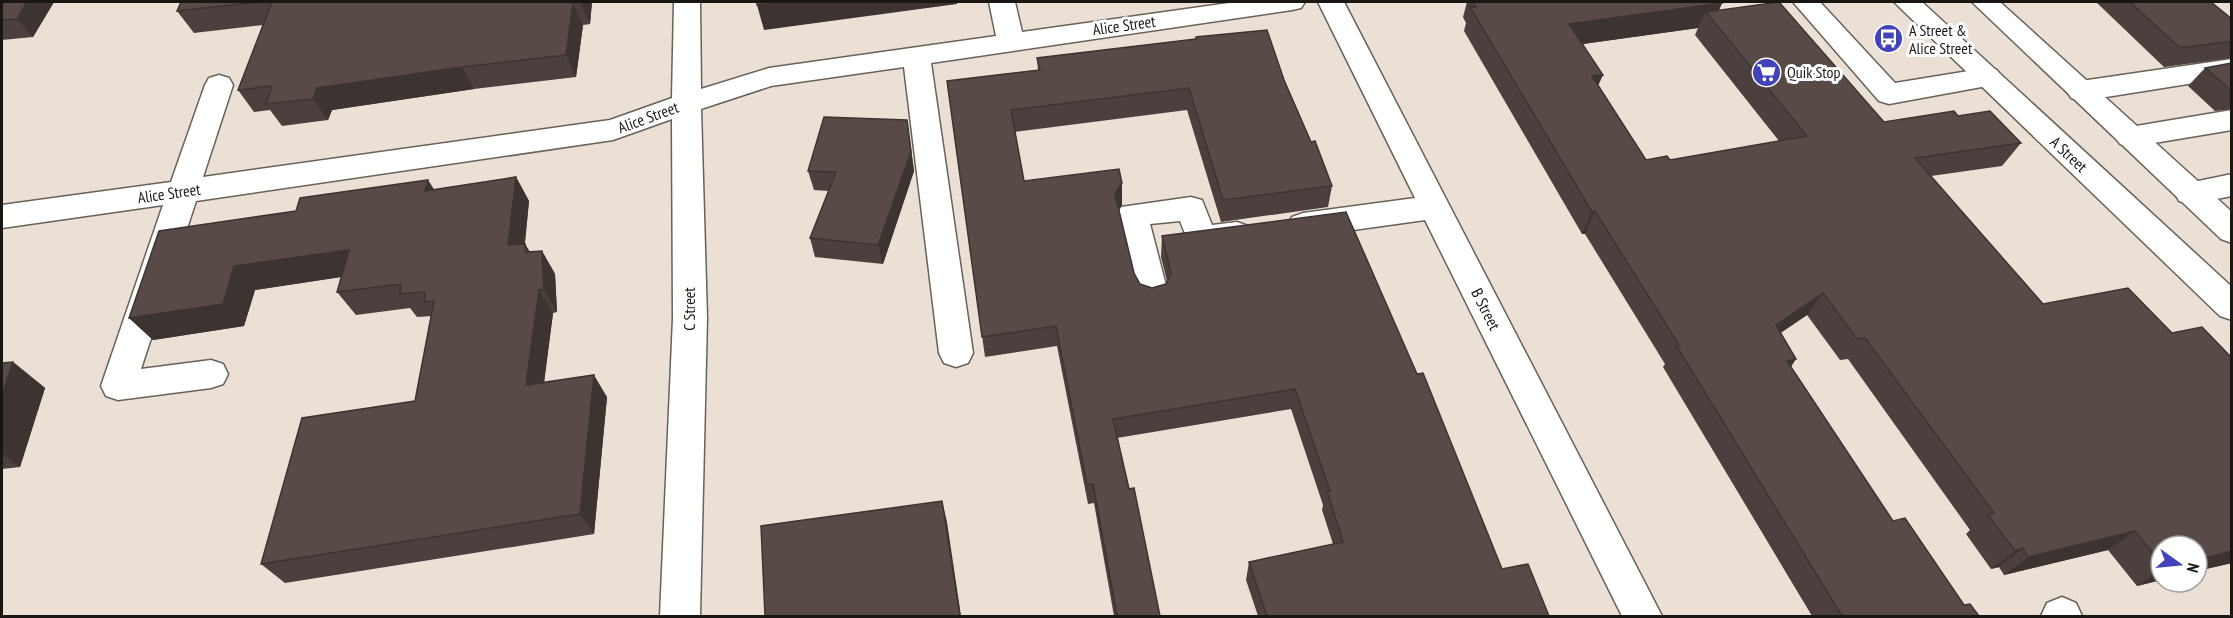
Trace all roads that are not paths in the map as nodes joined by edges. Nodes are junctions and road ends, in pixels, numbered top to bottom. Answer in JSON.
{"nodes":[{"id":1,"x":687,"y":2,"type":"edge"},
{"id":2,"x":1002,"y":2,"type":"edge"},
{"id":3,"x":1292,"y":2,"type":"edge"},
{"id":4,"x":1331,"y":2,"type":"edge"},
{"id":5,"x":1806,"y":2,"type":"edge"},
{"id":6,"x":1907,"y":2,"type":"edge"},
{"id":7,"x":1985,"y":2,"type":"edge"},
{"id":8,"x":1011,"y":42,"type":"junction"},
{"id":9,"x":916,"y":55,"type":"junction"},
{"id":10,"x":2232,"y":68,"type":"edge"},
{"id":11,"x":1987,"y":77,"type":"junction"},
{"id":12,"x":219,"y":85,"type":"dead end"},
{"id":13,"x":2081,"y":91,"type":"junction"},
{"id":14,"x":687,"y":103,"type":"junction"},
{"id":15,"x":2232,"y":120,"type":"edge"},
{"id":16,"x":2130,"y":137,"type":"junction"},
{"id":17,"x":2232,"y":185,"type":"edge"},
{"id":18,"x":182,"y":191,"type":"junction"},
{"id":19,"x":2190,"y":193,"type":"junction"},
{"id":20,"x":1435,"y":207,"type":"junction"},
{"id":21,"x":2,"y":217,"type":"edge"},
{"id":22,"x":2232,"y":231,"type":"edge"},
{"id":23,"x":1152,"y":293,"type":"edge"},
{"id":24,"x":2232,"y":307,"type":"edge"},
{"id":25,"x":956,"y":353,"type":"dead end"},
{"id":26,"x":211,"y":374,"type":"dead end"},
{"id":27,"x":680,"y":616,"type":"edge"},
{"id":28,"x":1642,"y":616,"type":"edge"}],
"edges":[{"from":1,"to":14,"type":"street","name":"C Street"},
{"from":2,"to":8,"type":"street"},
{"from":3,"to":8,"type":"street","name":"Alice Street"},
{"from":4,"to":20,"type":"street","name":"B Street"},
{"from":5,"to":11,"type":"street"},
{"from":6,"to":11,"type":"street","name":"A Street"},
{"from":7,"to":13,"type":"street"},
{"from":8,"to":9,"type":"street","name":"Alice Street"},
{"from":9,"to":14,"type":"street","name":"Alice Street"},
{"from":9,"to":25,"type":"street"},
{"from":10,"to":13,"type":"street"},
{"from":11,"to":24,"type":"street","name":"A Street"},
{"from":12,"to":18,"type":"street"},
{"from":13,"to":16,"type":"street"},
{"from":14,"to":18,"type":"street","name":"Alice Street"},
{"from":14,"to":27,"type":"street","name":"C Street"},
{"from":15,"to":16,"type":"street"},
{"from":16,"to":19,"type":"street"},
{"from":17,"to":19,"type":"street"},
{"from":18,"to":21,"type":"street","name":"Alice Street"},
{"from":18,"to":26,"type":"street"},
{"from":19,"to":22,"type":"street"},
{"from":20,"to":23,"type":"street"},
{"from":20,"to":28,"type":"street","name":"B Street"}]}
